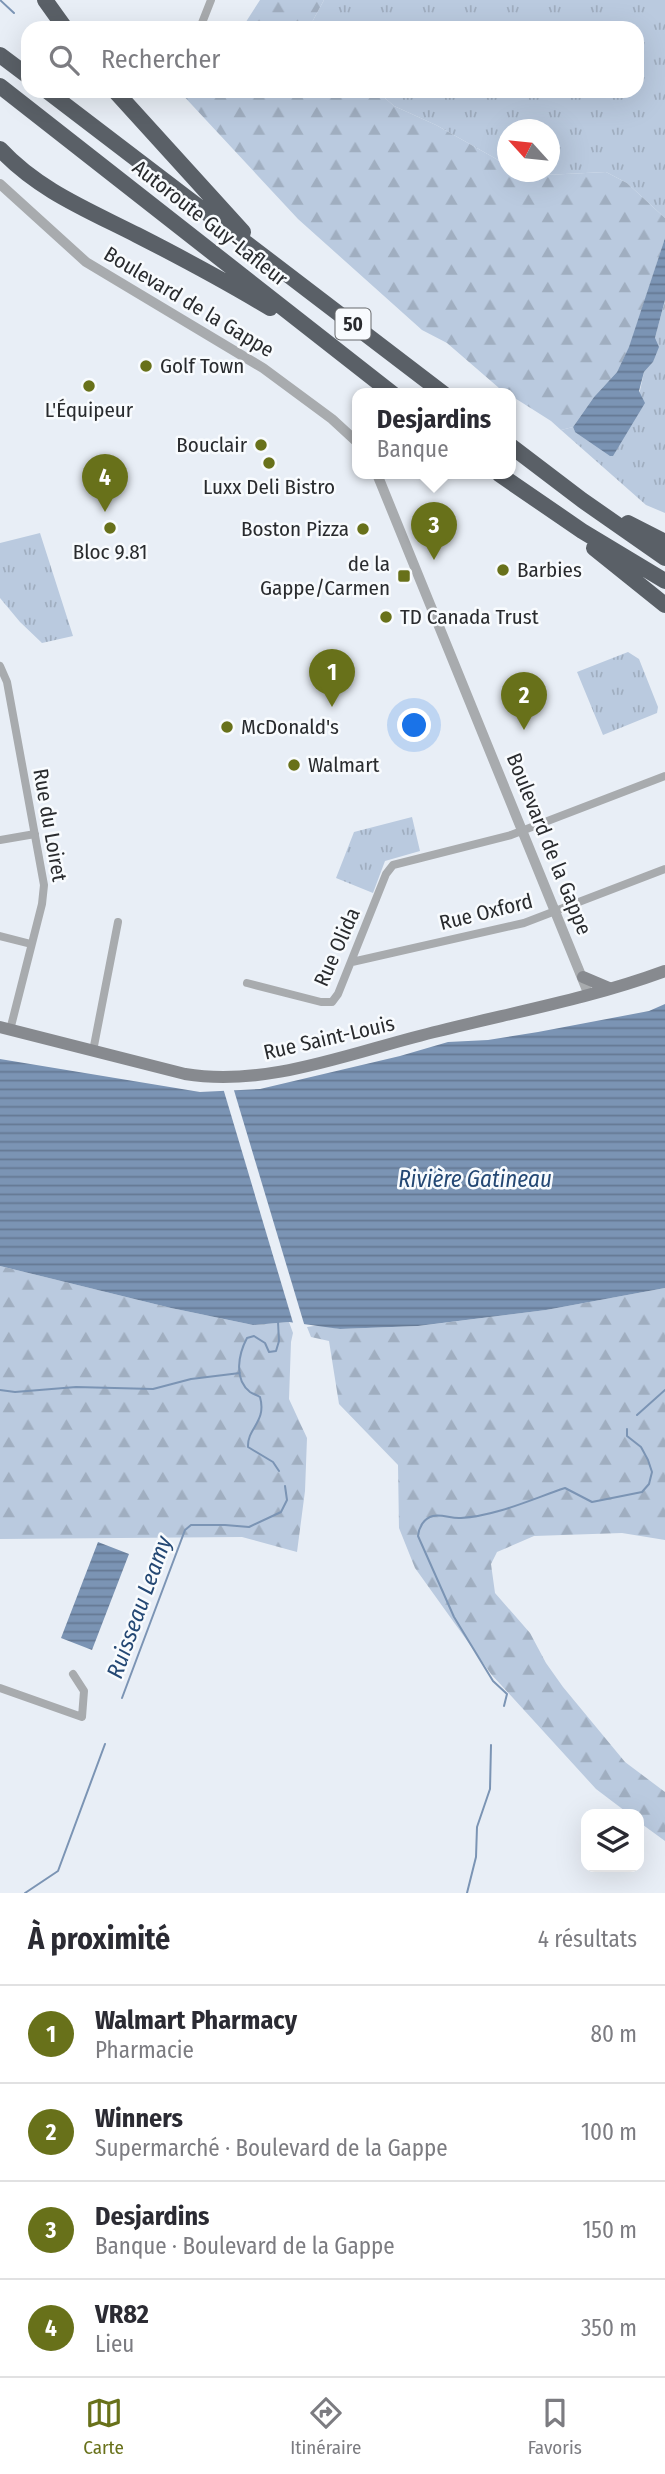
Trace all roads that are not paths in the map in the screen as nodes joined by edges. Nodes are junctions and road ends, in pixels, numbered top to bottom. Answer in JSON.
{"nodes":[{"id":1,"x":45,"y":0,"type":"edge"},
{"id":2,"x":211,"y":0,"type":"edge"},
{"id":3,"x":60,"y":21,"type":"edge"},
{"id":4,"x":203,"y":21,"type":"edge"},
{"id":5,"x":0,"y":55,"type":"edge"},
{"id":6,"x":21,"y":71,"type":"edge"},
{"id":7,"x":0,"y":86,"type":"edge"},
{"id":8,"x":56,"y":98,"type":"edge"},
{"id":9,"x":121,"y":98,"type":"edge"},
{"id":10,"x":0,"y":149,"type":"edge"},
{"id":11,"x":2,"y":187,"type":"edge"},
{"id":12,"x":263,"y":254,"type":"junction"},
{"id":13,"x":317,"y":336,"type":"junction"},
{"id":14,"x":385,"y":388,"type":"edge"},
{"id":15,"x":436,"y":388,"type":"edge"},
{"id":16,"x":352,"y":437,"type":"edge"},
{"id":17,"x":516,"y":450,"type":"edge"},
{"id":18,"x":379,"y":479,"type":"edge"},
{"id":19,"x":506,"y":479,"type":"edge"},
{"id":20,"x":535,"y":500,"type":"junction"},
{"id":21,"x":582,"y":500,"type":"junction"},
{"id":22,"x":665,"y":541,"type":"edge"},
{"id":23,"x":665,"y":558,"type":"edge"},
{"id":24,"x":665,"y":581,"type":"edge"},
{"id":25,"x":665,"y":605,"type":"edge"},
{"id":26,"x":0,"y":666,"type":"edge"},
{"id":27,"x":665,"y":776,"type":"edge"},
{"id":28,"x":522,"y":830,"type":"junction"},
{"id":29,"x":35,"y":834,"type":"junction"},
{"id":30,"x":0,"y":840,"type":"edge"},
{"id":31,"x":665,"y":869,"type":"edge"},
{"id":32,"x":556,"y":911,"type":"junction"},
{"id":33,"x":118,"y":922,"type":"dead end"},
{"id":34,"x":0,"y":936,"type":"edge"},
{"id":35,"x":31,"y":944,"type":"junction"},
{"id":36,"x":352,"y":962,"type":"junction"},
{"id":37,"x":665,"y":971,"type":"edge"},
{"id":38,"x":583,"y":977,"type":"junction"},
{"id":39,"x":247,"y":983,"type":"dead end"},
{"id":40,"x":609,"y":988,"type":"junction"},
{"id":41,"x":589,"y":995,"type":"junction"},
{"id":42,"x":5,"y":1029,"type":"edge"},
{"id":43,"x":93,"y":1051,"type":"junction"},
{"id":44,"x":73,"y":1674,"type":"dead end"},
{"id":45,"x":0,"y":1688,"type":"edge"}],
"edges":[{"from":1,"to":3,"type":"highway"},
{"from":2,"to":4,"type":"street"},
{"from":5,"to":6,"type":"highway"},
{"from":7,"to":13,"type":"highway","name":"Autoroute Guy-Lafleur","number":"50"},
{"from":8,"to":12,"type":"highway","name":"Autoroute Guy-Lafleur","number":"50"},
{"from":9,"to":12,"type":"highway"},
{"from":10,"to":13,"type":"highway"},
{"from":11,"to":16,"type":"street","name":"Boulevard de la Gappe"},
{"from":12,"to":15,"type":"highway","name":"Autoroute Guy-Lafleur","number":"50"},
{"from":13,"to":14,"type":"highway","name":"Autoroute Guy-Lafleur","number":"50"},
{"from":17,"to":21,"type":"highway"},
{"from":18,"to":28,"type":"street","name":"Boulevard de la Gappe"},
{"from":19,"to":20,"type":"highway"},
{"from":20,"to":24,"type":"highway"},
{"from":20,"to":25,"type":"highway"},
{"from":21,"to":22,"type":"highway"},
{"from":21,"to":23,"type":"highway"},
{"from":26,"to":29,"type":"street","name":"Rue du Loiret"},
{"from":27,"to":28,"type":"street"},
{"from":28,"to":32,"type":"street","name":"Boulevard de la Gappe"},
{"from":28,"to":36,"type":"street","name":"Rue Olida"},
{"from":29,"to":30,"type":"street"},
{"from":29,"to":35,"type":"street","name":"Rue du Loiret"},
{"from":31,"to":32,"type":"street","name":"Rue Oxford"},
{"from":32,"to":36,"type":"street","name":"Rue Oxford"},
{"from":32,"to":38,"type":"street","name":"Boulevard de la Gappe"},
{"from":33,"to":43,"type":"street"},
{"from":34,"to":35,"type":"street"},
{"from":35,"to":42,"type":"street","name":"Rue du Loiret"},
{"from":36,"to":39,"type":"street","name":"Rue Olida"},
{"from":37,"to":40,"type":"main road","name":"Rue Saint-Louis"},
{"from":38,"to":40,"type":"main road"},
{"from":38,"to":41,"type":"street","name":"Boulevard de la Gappe"},
{"from":40,"to":41,"type":"main road","name":"Rue Saint-Louis"},
{"from":41,"to":43,"type":"main road","name":"Rue Saint-Louis"},
{"from":42,"to":43,"type":"main road","name":"Rue Saint-Louis"},
{"from":44,"to":45,"type":"street"}]}
